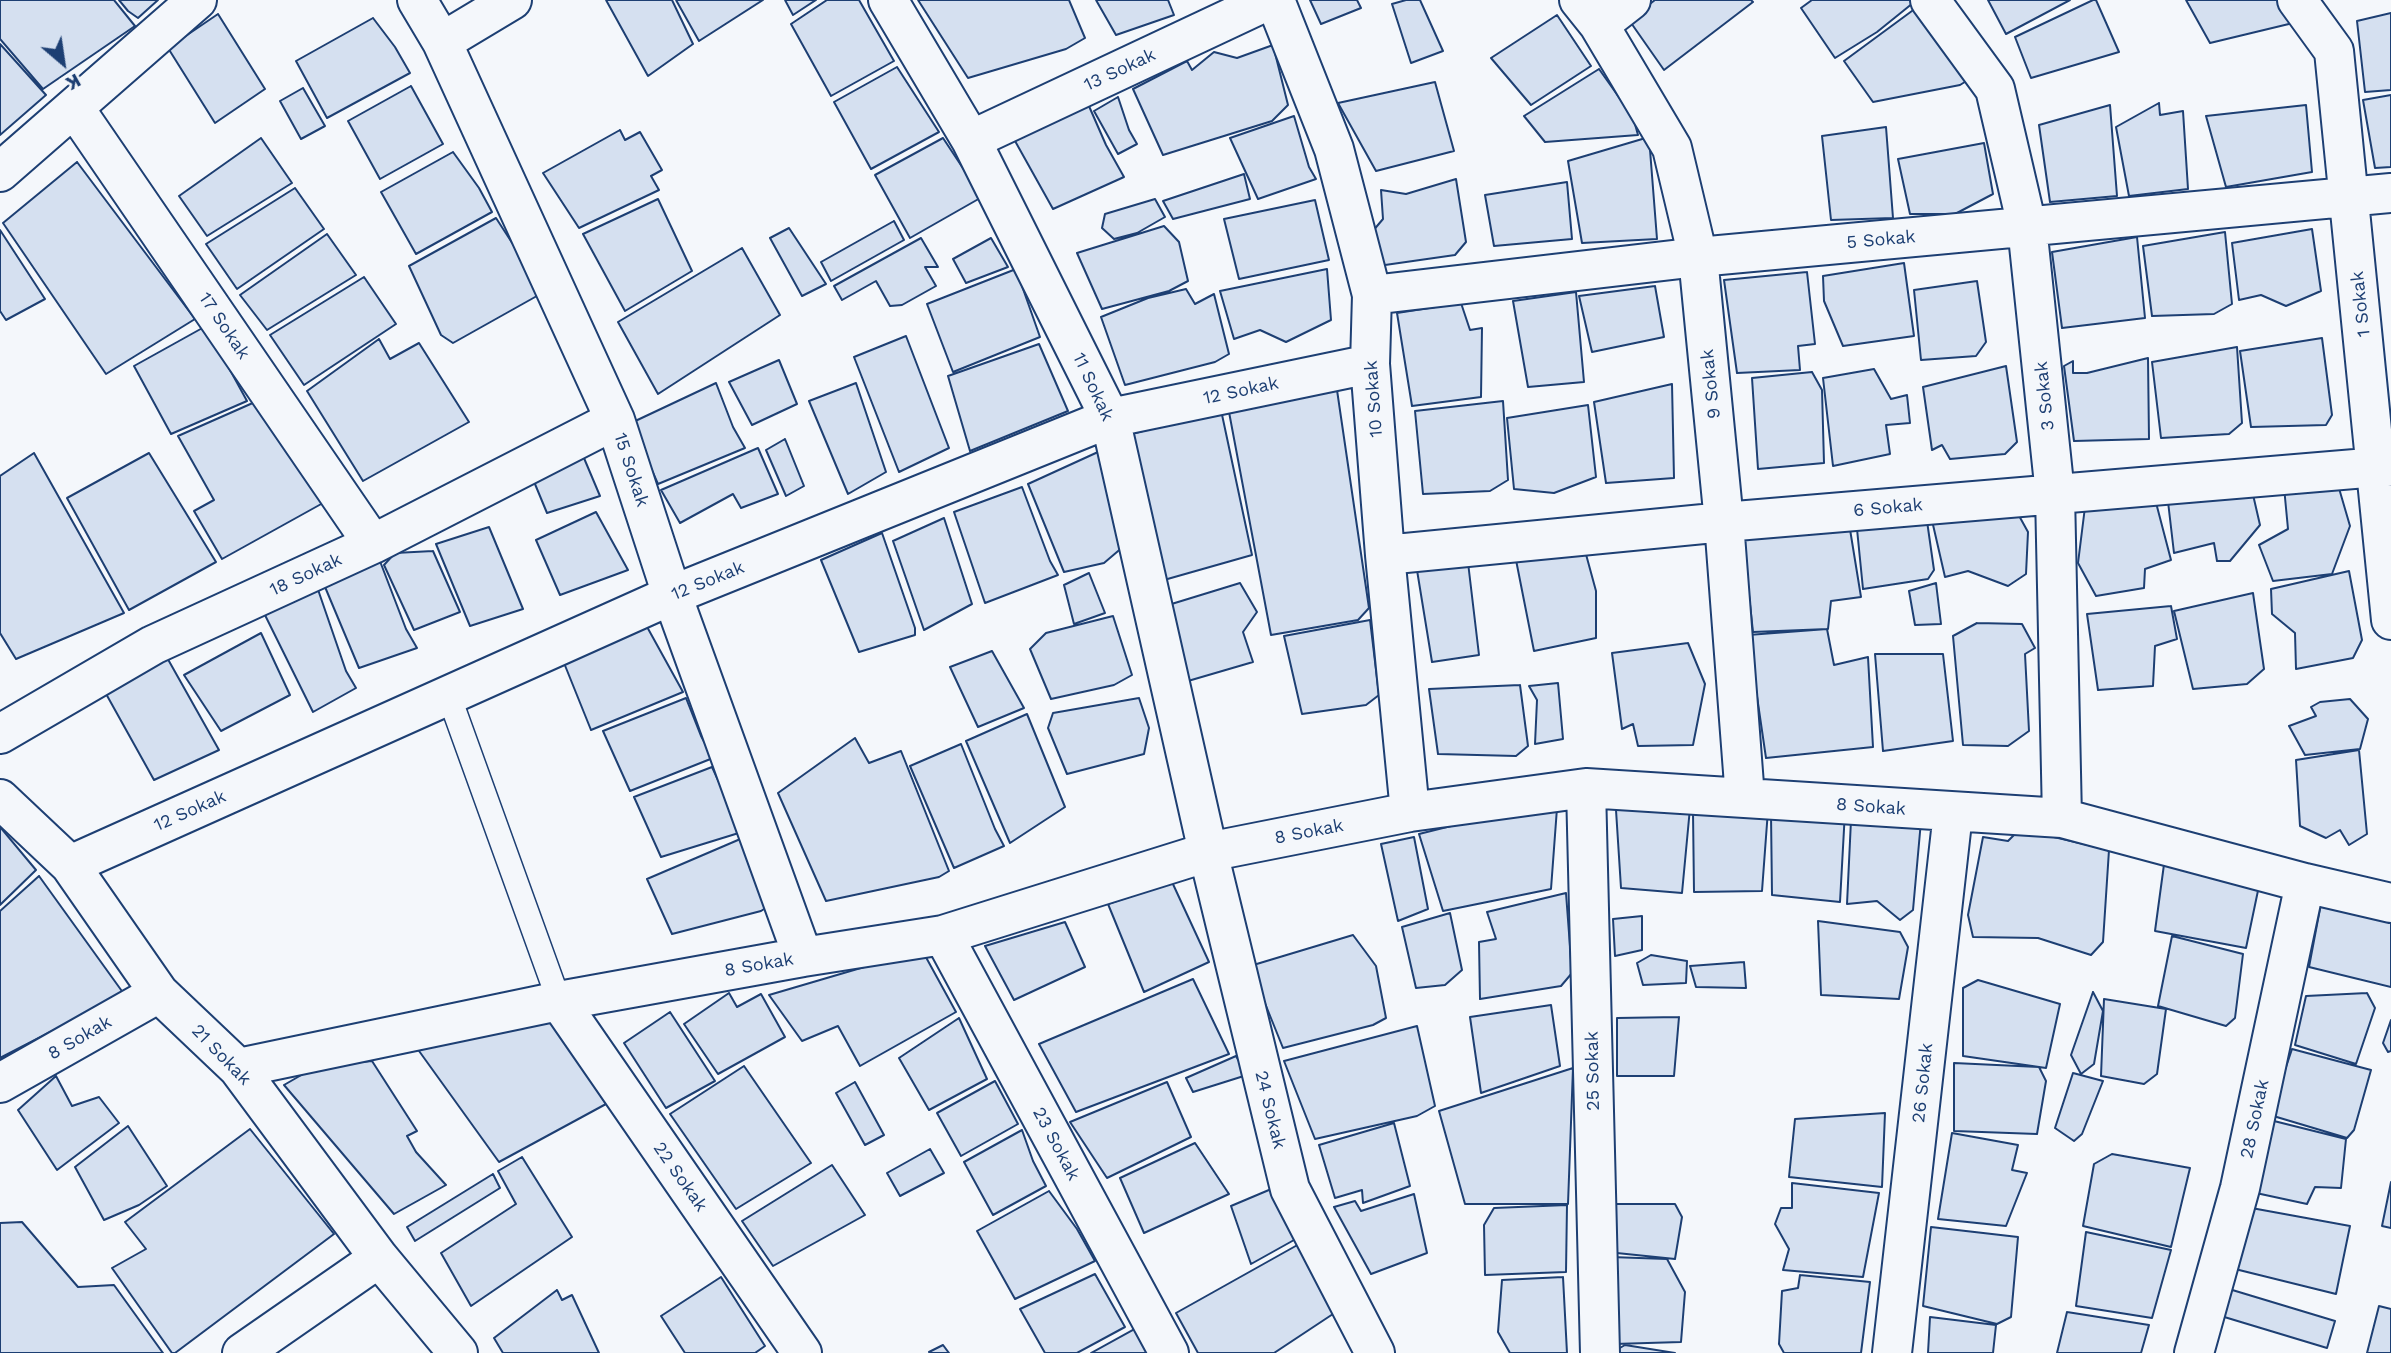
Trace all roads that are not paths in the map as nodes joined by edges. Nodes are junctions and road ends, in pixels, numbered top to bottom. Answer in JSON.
{"nodes":[{"id":1,"x":197,"y":0,"type":"edge"},
{"id":2,"x":417,"y":0,"type":"edge"},
{"id":3,"x":512,"y":0,"type":"edge"},
{"id":4,"x":888,"y":0,"type":"edge"},
{"id":5,"x":1269,"y":0,"type":"edge"},
{"id":6,"x":1276,"y":0,"type":"edge"},
{"id":7,"x":1630,"y":0,"type":"edge"},
{"id":8,"x":1930,"y":0,"type":"edge"},
{"id":9,"x":2297,"y":0,"type":"edge"},
{"id":10,"x":1589,"y":12,"type":"edge"},
{"id":11,"x":442,"y":42,"type":"junction"},
{"id":12,"x":75,"y":109,"type":"junction"},
{"id":13,"x":971,"y":140,"type":"junction"},
{"id":14,"x":0,"y":172,"type":"edge"},
{"id":15,"x":2391,"y":193,"type":"edge"},
{"id":16,"x":2350,"y":196,"type":"junction"},
{"id":17,"x":2027,"y":226,"type":"junction"},
{"id":18,"x":1698,"y":257,"type":"junction"},
{"id":19,"x":1372,"y":295,"type":"junction"},
{"id":20,"x":1370,"y":364,"type":"junction"},
{"id":21,"x":1110,"y":418,"type":"junction"},
{"id":22,"x":615,"y":420,"type":"junction"},
{"id":23,"x":2384,"y":467,"type":"edge"},
{"id":24,"x":2055,"y":494,"type":"junction"},
{"id":25,"x":1724,"y":522,"type":"junction"},
{"id":26,"x":373,"y":544,"type":"junction"},
{"id":27,"x":1385,"y":555,"type":"junction"},
{"id":28,"x":671,"y":595,"type":"junction"},
{"id":29,"x":2391,"y":620,"type":"edge"},
{"id":30,"x":449,"y":696,"type":"junction"},
{"id":31,"x":0,"y":734,"type":"edge"},
{"id":32,"x":1586,"y":788,"type":"junction"},
{"id":33,"x":0,"y":799,"type":"edge"},
{"id":34,"x":1745,"y":799,"type":"junction"},
{"id":35,"x":1410,"y":812,"type":"junction"},
{"id":36,"x":1953,"y":813,"type":"junction"},
{"id":37,"x":2062,"y":818,"type":"junction"},
{"id":38,"x":1208,"y":852,"type":"junction"},
{"id":39,"x":70,"y":865,"type":"junction"},
{"id":40,"x":2305,"y":883,"type":"junction"},
{"id":41,"x":2391,"y":903,"type":"edge"},
{"id":42,"x":943,"y":934,"type":"junction"},
{"id":43,"x":803,"y":957,"type":"junction"},
{"id":44,"x":159,"y":993,"type":"junction"},
{"id":45,"x":559,"y":1001,"type":"junction"},
{"id":46,"x":238,"y":1068,"type":"junction"},
{"id":47,"x":0,"y":1083,"type":"edge"},
{"id":48,"x":379,"y":1258,"type":"junction"},
{"id":49,"x":242,"y":1353,"type":"edge"},
{"id":50,"x":458,"y":1353,"type":"edge"},
{"id":51,"x":802,"y":1353,"type":"edge"},
{"id":52,"x":1169,"y":1353,"type":"edge"},
{"id":53,"x":1375,"y":1353,"type":"edge"},
{"id":54,"x":1600,"y":1353,"type":"edge"},
{"id":55,"x":1892,"y":1353,"type":"edge"},
{"id":56,"x":2194,"y":1353,"type":"edge"}],
"edges":[{"from":1,"to":12,"type":"street"},
{"from":2,"to":11,"type":"street","name":"15 Sokak"},
{"from":3,"to":11,"type":"street"},
{"from":4,"to":13,"type":"street","name":"11 Sokak"},
{"from":5,"to":13,"type":"street","name":"13 Sokak"},
{"from":6,"to":19,"type":"street","name":"10 Sokak"},
{"from":7,"to":10,"type":"street"},
{"from":8,"to":17,"type":"street","name":"3 Sokak"},
{"from":9,"to":16,"type":"street","name":"1 Sokak"},
{"from":10,"to":18,"type":"street","name":"9 Sokak"},
{"from":11,"to":22,"type":"street","name":"15 Sokak"},
{"from":12,"to":14,"type":"street"},
{"from":12,"to":26,"type":"street","name":"17 Sokak"},
{"from":13,"to":21,"type":"street","name":"11 Sokak"},
{"from":15,"to":16,"type":"street","name":"5 Sokak"},
{"from":16,"to":17,"type":"street","name":"5 Sokak"},
{"from":16,"to":23,"type":"street","name":"1 Sokak"},
{"from":17,"to":18,"type":"street","name":"5 Sokak"},
{"from":17,"to":24,"type":"street","name":"3 Sokak"},
{"from":18,"to":19,"type":"street","name":"5 Sokak"},
{"from":18,"to":25,"type":"street","name":"9 Sokak"},
{"from":19,"to":20,"type":"street","name":"10 Sokak"},
{"from":20,"to":21,"type":"street","name":"12 Sokak"},
{"from":20,"to":27,"type":"street","name":"10 Sokak"},
{"from":21,"to":28,"type":"street","name":"12 Sokak"},
{"from":21,"to":38,"type":"street","name":"11 Sokak"},
{"from":22,"to":26,"type":"street","name":"18 Sokak"},
{"from":22,"to":28,"type":"street","name":"15 Sokak"},
{"from":23,"to":24,"type":"street","name":"6 Sokak"},
{"from":23,"to":29,"type":"street","name":"1 Sokak"},
{"from":24,"to":25,"type":"street","name":"6 Sokak"},
{"from":24,"to":37,"type":"street","name":"3 Sokak"},
{"from":25,"to":27,"type":"street","name":"6 Sokak"},
{"from":25,"to":34,"type":"street","name":"9 Sokak"},
{"from":26,"to":31,"type":"street","name":"18 Sokak"},
{"from":27,"to":35,"type":"street","name":"10 Sokak"},
{"from":28,"to":30,"type":"street","name":"12 Sokak"},
{"from":28,"to":43,"type":"street","name":"15 Sokak"},
{"from":30,"to":39,"type":"street","name":"12 Sokak"},
{"from":30,"to":45,"type":"lane"},
{"from":32,"to":34,"type":"street","name":"8 Sokak"},
{"from":32,"to":35,"type":"street","name":"8 Sokak"},
{"from":32,"to":54,"type":"street","name":"25 Sokak"},
{"from":33,"to":39,"type":"street","name":"21 Sokak"},
{"from":34,"to":36,"type":"street","name":"8 Sokak"},
{"from":35,"to":38,"type":"street","name":"8 Sokak"},
{"from":36,"to":37,"type":"street","name":"8 Sokak"},
{"from":36,"to":55,"type":"street","name":"26 Sokak"},
{"from":37,"to":40,"type":"street","name":"8 Sokak"},
{"from":38,"to":42,"type":"street","name":"8 Sokak"},
{"from":38,"to":53,"type":"street","name":"24 Sokak"},
{"from":39,"to":44,"type":"street","name":"21 Sokak"},
{"from":40,"to":41,"type":"street","name":"8 Sokak"},
{"from":40,"to":56,"type":"street","name":"28 Sokak"},
{"from":42,"to":43,"type":"street","name":"8 Sokak"},
{"from":42,"to":52,"type":"street","name":"23 Sokak"},
{"from":43,"to":45,"type":"street","name":"8 Sokak"},
{"from":44,"to":46,"type":"street","name":"21 Sokak"},
{"from":44,"to":47,"type":"street","name":"8 Sokak"},
{"from":45,"to":46,"type":"street","name":"8 Sokak"},
{"from":45,"to":51,"type":"street","name":"22 Sokak"},
{"from":46,"to":48,"type":"street","name":"21 Sokak"},
{"from":48,"to":49,"type":"street"},
{"from":48,"to":50,"type":"street","name":"21 Sokak"}]}
